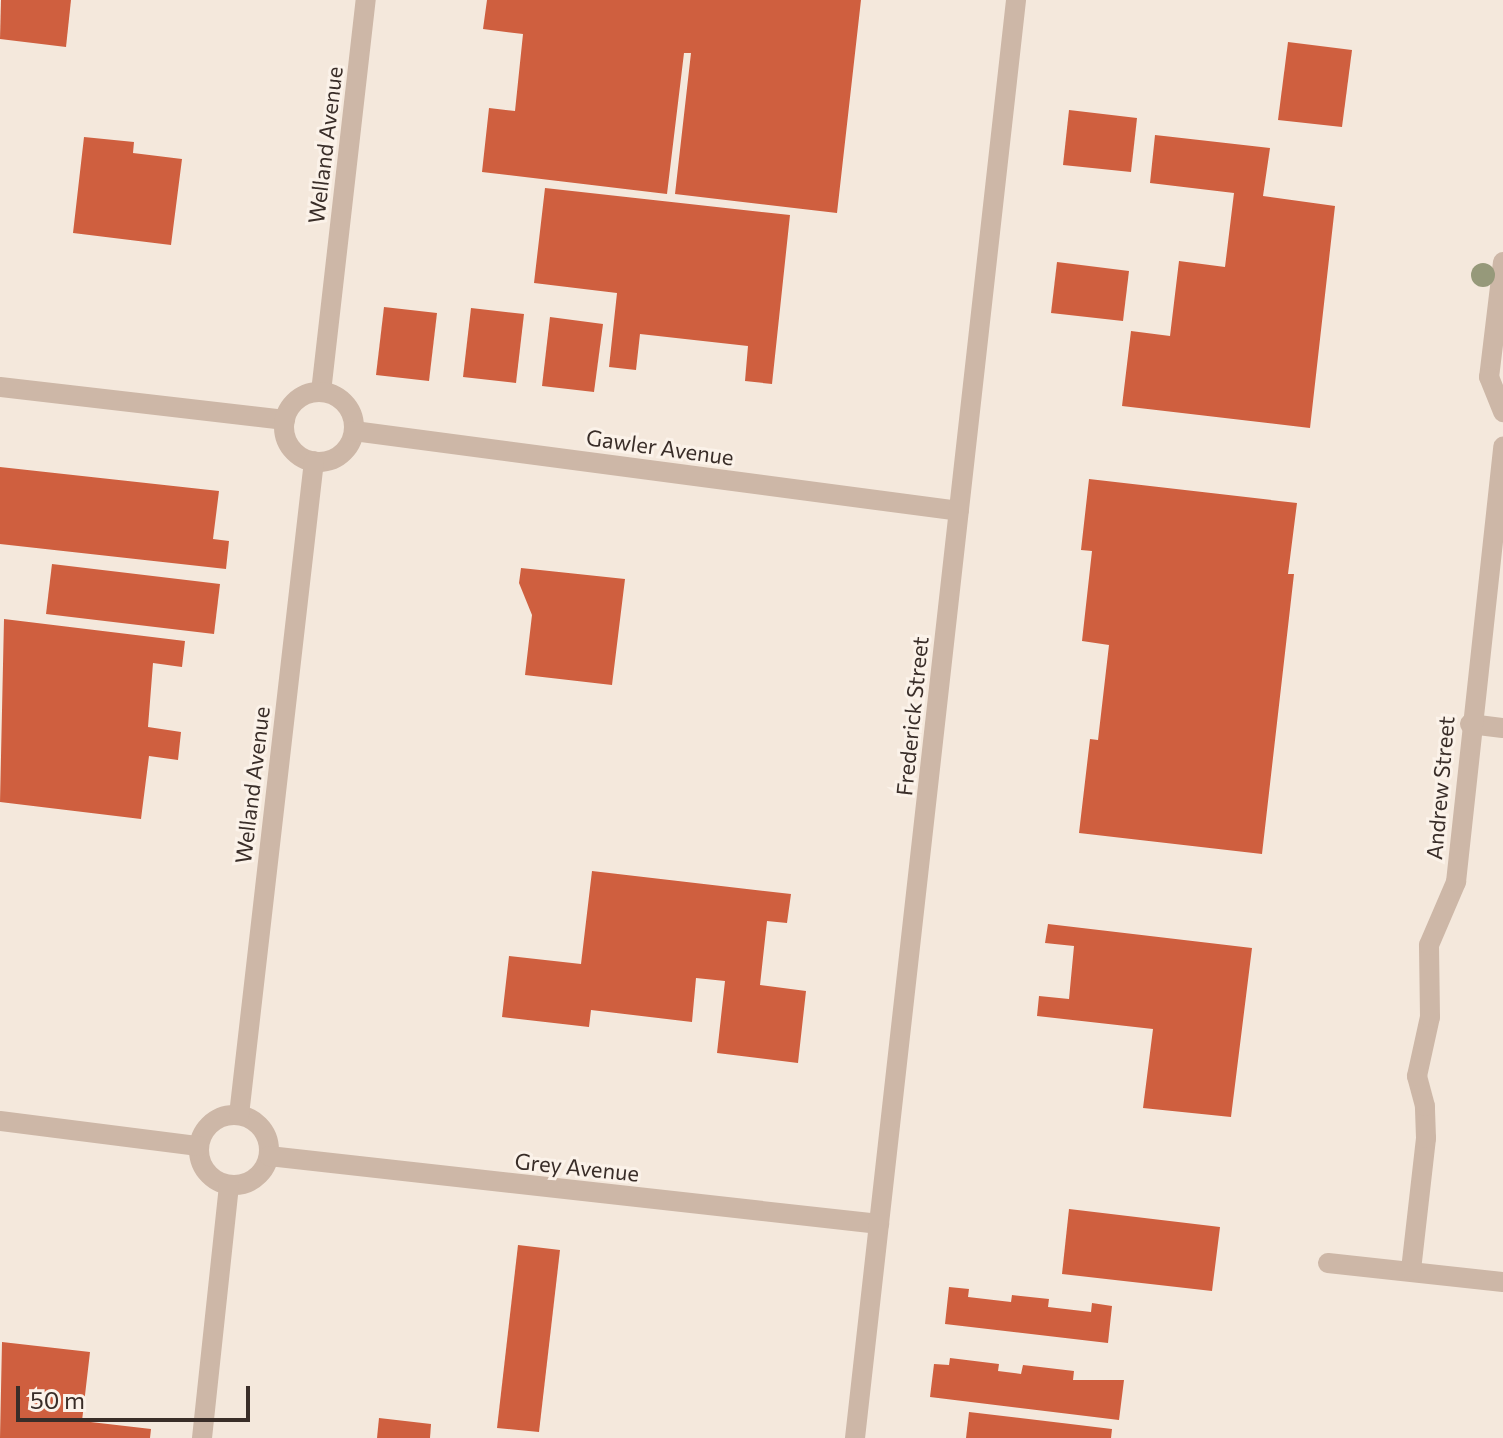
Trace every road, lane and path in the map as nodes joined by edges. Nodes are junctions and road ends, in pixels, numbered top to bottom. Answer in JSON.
{"nodes":[{"id":1,"x":366,"y":0,"type":"edge"},
{"id":2,"x":1016,"y":0,"type":"edge"},
{"id":3,"x":1503,"y":262,"type":"edge"},
{"id":4,"x":0,"y":387,"type":"edge"},
{"id":5,"x":321,"y":392,"type":"junction"},
{"id":6,"x":1503,"y":412,"type":"edge"},
{"id":7,"x":285,"y":420,"type":"junction"},
{"id":8,"x":354,"y":431,"type":"junction"},
{"id":9,"x":1503,"y":447,"type":"edge"},
{"id":10,"x":314,"y":461,"type":"junction"},
{"id":11,"x":959,"y":511,"type":"junction"},
{"id":12,"x":1470,"y":724,"type":"junction"},
{"id":13,"x":1503,"y":728,"type":"edge"},
{"id":14,"x":239,"y":1115,"type":"junction"},
{"id":15,"x":0,"y":1121,"type":"edge"},
{"id":16,"x":198,"y":1146,"type":"junction"},
{"id":17,"x":269,"y":1156,"type":"junction"},
{"id":18,"x":229,"y":1185,"type":"junction"},
{"id":19,"x":879,"y":1224,"type":"junction"},
{"id":20,"x":1328,"y":1263,"type":"dead end"},
{"id":21,"x":1411,"y":1270,"type":"junction"},
{"id":22,"x":1503,"y":1282,"type":"edge"},
{"id":23,"x":202,"y":1438,"type":"edge"},
{"id":24,"x":855,"y":1438,"type":"edge"}],
"edges":[{"from":1,"to":5,"type":"street","name":"Welland Avenue"},
{"from":2,"to":11,"type":"street","name":"Frederick Street"},
{"from":3,"to":6,"type":"street"},
{"from":4,"to":7,"type":"street"},
{"from":5,"to":7,"type":"street"},
{"from":5,"to":8,"type":"street"},
{"from":7,"to":10,"type":"street"},
{"from":8,"to":10,"type":"street"},
{"from":8,"to":11,"type":"street","name":"Gawler Avenue"},
{"from":9,"to":12,"type":"street","name":"Andrew Street"},
{"from":10,"to":14,"type":"street","name":"Welland Avenue"},
{"from":11,"to":19,"type":"street","name":"Frederick Street"},
{"from":12,"to":13,"type":"street"},
{"from":12,"to":21,"type":"street","name":"Andrew Street"},
{"from":14,"to":16,"type":"street"},
{"from":14,"to":17,"type":"street"},
{"from":15,"to":16,"type":"street"},
{"from":16,"to":18,"type":"street"},
{"from":17,"to":18,"type":"street"},
{"from":17,"to":19,"type":"street","name":"Grey Avenue"},
{"from":18,"to":23,"type":"street"},
{"from":19,"to":24,"type":"street","name":"Frederick Street"},
{"from":20,"to":21,"type":"street"},
{"from":21,"to":22,"type":"street"}]}
